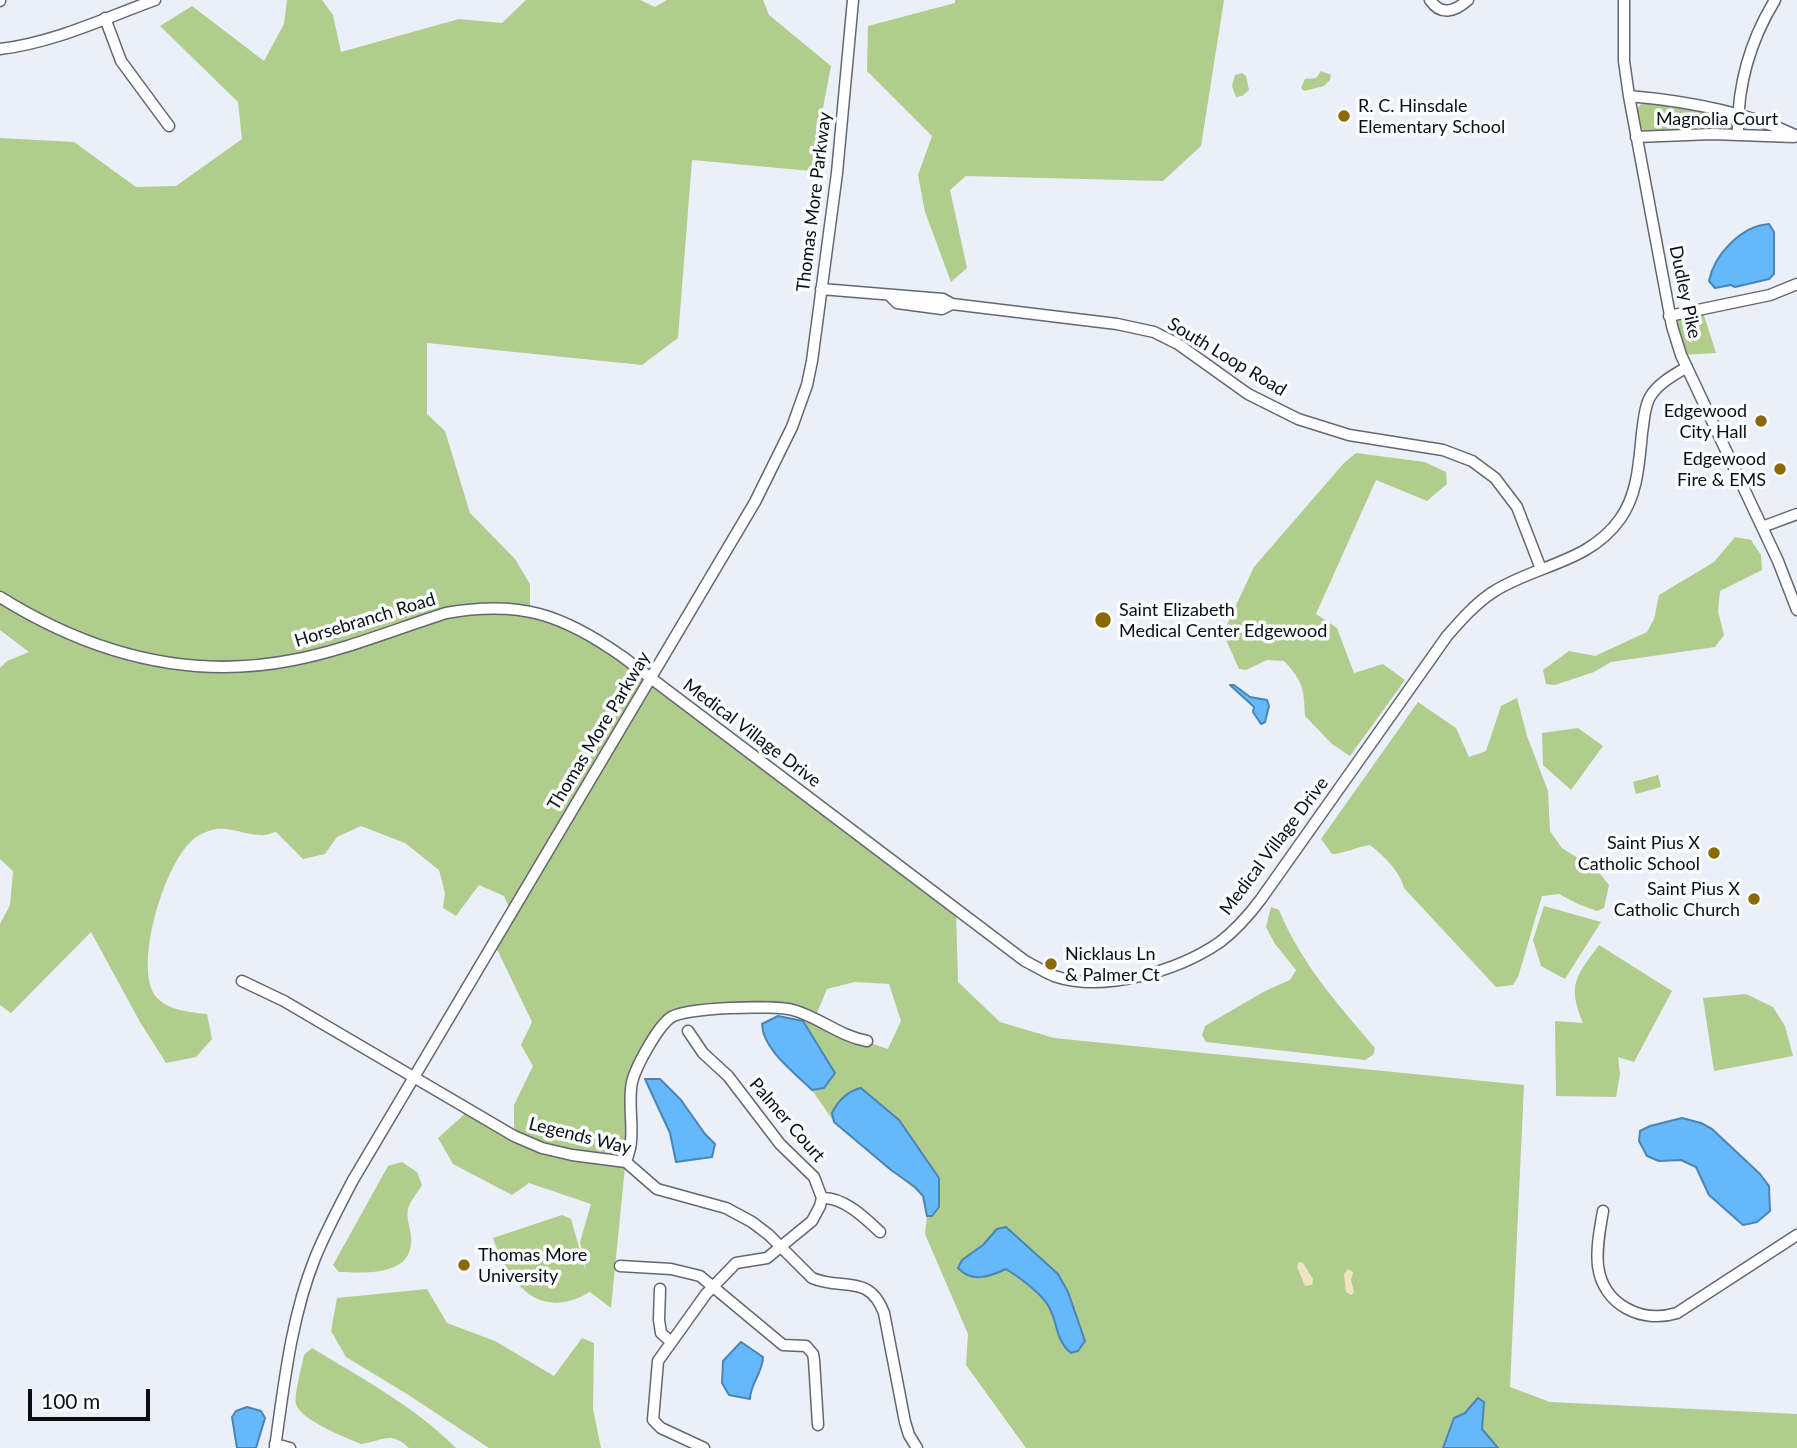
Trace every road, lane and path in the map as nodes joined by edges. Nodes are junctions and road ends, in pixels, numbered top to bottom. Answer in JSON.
{"nodes":[{"id":1,"x":155,"y":0,"type":"edge"},
{"id":2,"x":853,"y":0,"type":"edge"},
{"id":3,"x":1430,"y":0,"type":"edge"},
{"id":4,"x":1468,"y":0,"type":"edge"},
{"id":5,"x":1624,"y":0,"type":"edge"},
{"id":6,"x":1775,"y":0,"type":"edge"},
{"id":7,"x":105,"y":18,"type":"junction"},
{"id":8,"x":0,"y":43,"type":"edge"},
{"id":9,"x":0,"y":49,"type":"edge"},
{"id":10,"x":1629,"y":96,"type":"junction"},
{"id":11,"x":1738,"y":114,"type":"junction"},
{"id":12,"x":169,"y":126,"type":"dead end"},
{"id":13,"x":1738,"y":135,"type":"junction"},
{"id":14,"x":1636,"y":137,"type":"junction"},
{"id":15,"x":1797,"y":137,"type":"edge"},
{"id":16,"x":1797,"y":284,"type":"edge"},
{"id":17,"x":821,"y":289,"type":"junction"},
{"id":18,"x":1669,"y":316,"type":"junction"},
{"id":19,"x":1687,"y":367,"type":"junction"},
{"id":20,"x":1797,"y":514,"type":"edge"},
{"id":21,"x":1762,"y":527,"type":"junction"},
{"id":22,"x":1541,"y":569,"type":"junction"},
{"id":23,"x":0,"y":597,"type":"edge"},
{"id":24,"x":1797,"y":610,"type":"edge"},
{"id":25,"x":650,"y":679,"type":"junction"},
{"id":26,"x":242,"y":981,"type":"dead end"},
{"id":27,"x":688,"y":1031,"type":"dead end"},
{"id":28,"x":867,"y":1041,"type":"dead end"},
{"id":29,"x":414,"y":1078,"type":"junction"},
{"id":30,"x":626,"y":1162,"type":"junction"},
{"id":31,"x":822,"y":1198,"type":"junction"},
{"id":32,"x":1602,"y":1211,"type":"dead end"},
{"id":33,"x":880,"y":1232,"type":"dead end"},
{"id":34,"x":1797,"y":1235,"type":"edge"},
{"id":35,"x":780,"y":1246,"type":"junction"},
{"id":36,"x":620,"y":1266,"type":"dead end"},
{"id":37,"x":712,"y":1287,"type":"junction"},
{"id":38,"x":660,"y":1289,"type":"dead end"},
{"id":39,"x":671,"y":1342,"type":"junction"},
{"id":40,"x":818,"y":1425,"type":"dead end"},
{"id":41,"x":275,"y":1446,"type":"edge"},
{"id":42,"x":290,"y":1448,"type":"edge"},
{"id":43,"x":704,"y":1448,"type":"edge"},
{"id":44,"x":917,"y":1448,"type":"edge"}],
"edges":[{"from":1,"to":7,"type":"street"},
{"from":2,"to":17,"type":"street","name":"Thomas More Parkway"},
{"from":3,"to":4,"type":"street"},
{"from":5,"to":10,"type":"street","name":"Dudley Pike"},
{"from":6,"to":11,"type":"street"},
{"from":7,"to":9,"type":"street"},
{"from":7,"to":12,"type":"street"},
{"from":8,"to":9,"type":"street"},
{"from":10,"to":11,"type":"street","name":"Magnolia Court"},
{"from":10,"to":14,"type":"street","name":"Dudley Pike"},
{"from":11,"to":13,"type":"street"},
{"from":11,"to":15,"type":"street","name":"Magnolia Court"},
{"from":13,"to":14,"type":"street","name":"Magnolia Court"},
{"from":13,"to":15,"type":"street","name":"Magnolia Court"},
{"from":14,"to":18,"type":"street","name":"Dudley Pike"},
{"from":16,"to":18,"type":"street"},
{"from":17,"to":22,"type":"street","name":"South Loop Road"},
{"from":17,"to":25,"type":"street","name":"Thomas More Parkway"},
{"from":18,"to":19,"type":"street","name":"Dudley Pike"},
{"from":19,"to":21,"type":"street","name":"Dudley Pike"},
{"from":19,"to":22,"type":"street","name":"Medical Village Drive"},
{"from":20,"to":21,"type":"street"},
{"from":21,"to":24,"type":"street","name":"Dudley Pike"},
{"from":22,"to":25,"type":"street","name":"Medical Village Drive"},
{"from":23,"to":25,"type":"street","name":"Horsebranch Road"},
{"from":25,"to":29,"type":"street","name":"Thomas More Parkway"},
{"from":26,"to":29,"type":"street","name":"Legends Way"},
{"from":27,"to":31,"type":"street","name":"Palmer Court"},
{"from":28,"to":30,"type":"street"},
{"from":29,"to":30,"type":"street","name":"Legends Way"},
{"from":29,"to":41,"type":"street","name":"Thomas More Parkway"},
{"from":30,"to":35,"type":"street","name":"Legends Way"},
{"from":31,"to":33,"type":"street"},
{"from":31,"to":35,"type":"street"},
{"from":32,"to":34,"type":"street"},
{"from":35,"to":37,"type":"street"},
{"from":35,"to":44,"type":"street","name":"Legends Way"},
{"from":36,"to":37,"type":"street"},
{"from":37,"to":39,"type":"street"},
{"from":37,"to":40,"type":"street"},
{"from":38,"to":39,"type":"street"},
{"from":39,"to":43,"type":"street"},
{"from":41,"to":42,"type":"street"}]}
